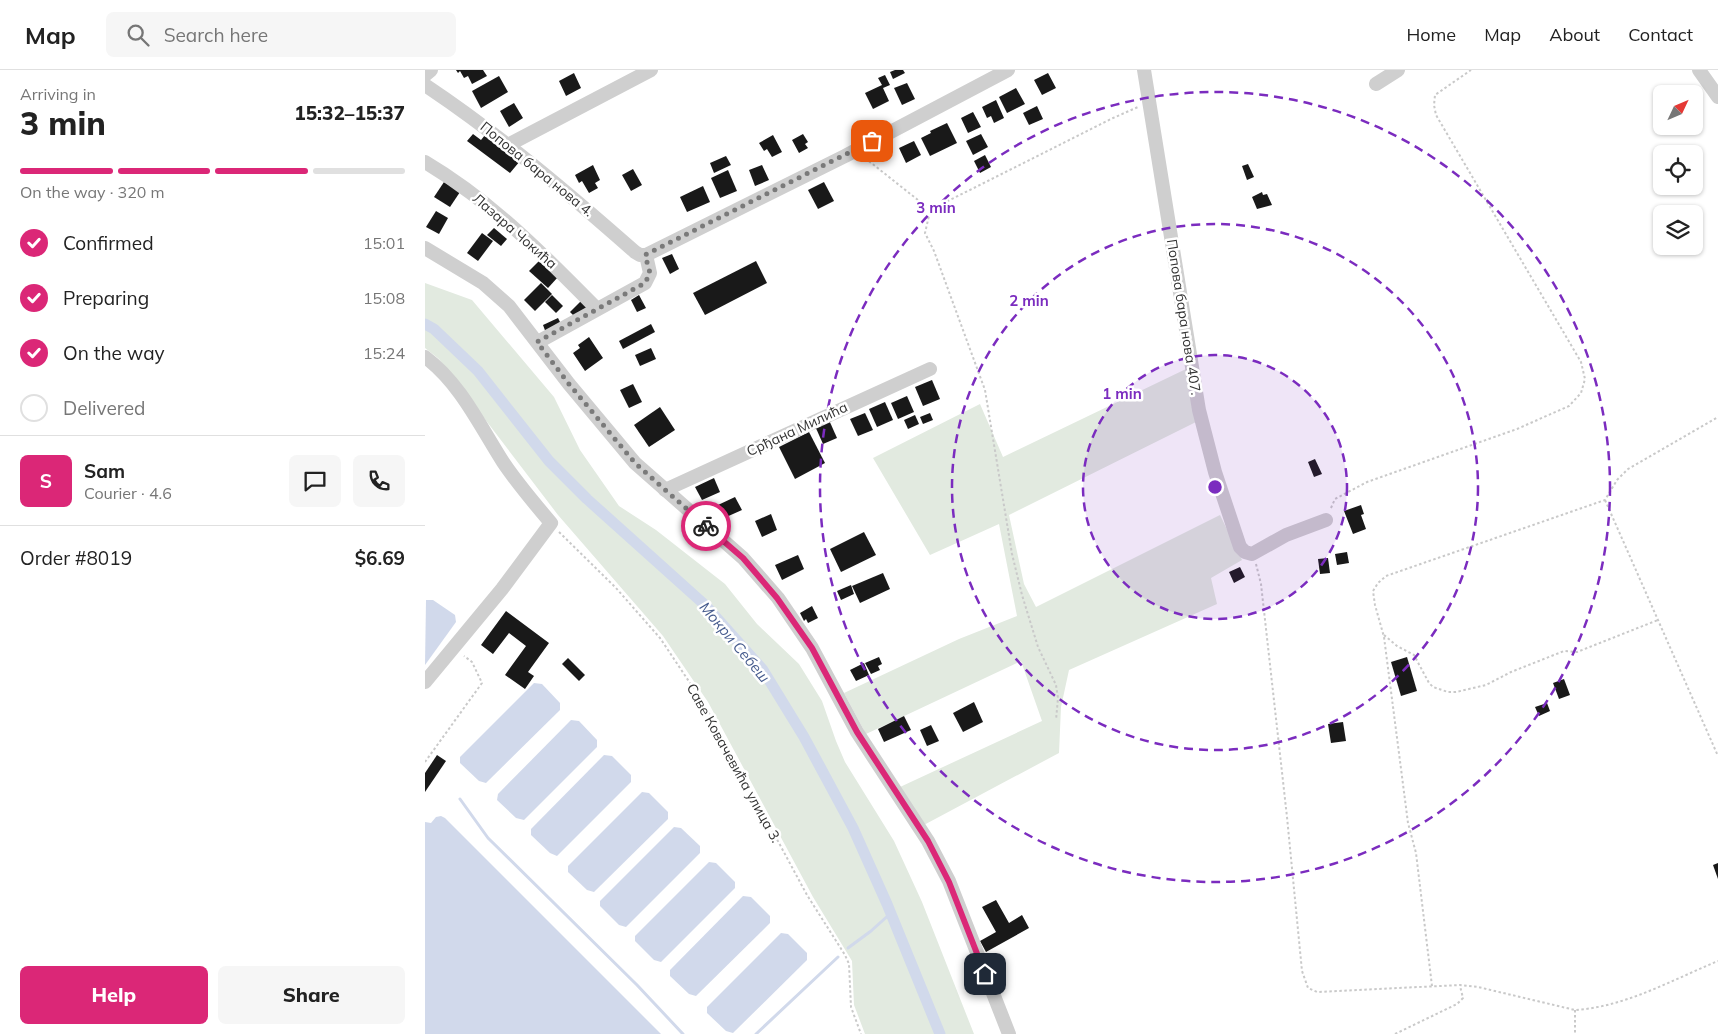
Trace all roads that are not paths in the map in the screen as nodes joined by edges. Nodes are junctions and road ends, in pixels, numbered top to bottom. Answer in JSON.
{"nodes":[{"id":1,"x":431,"y":70,"type":"edge"},
{"id":2,"x":651,"y":70,"type":"edge"},
{"id":3,"x":1009,"y":70,"type":"edge"},
{"id":4,"x":1144,"y":70,"type":"edge"},
{"id":5,"x":1397,"y":70,"type":"edge"},
{"id":6,"x":1699,"y":70,"type":"edge"},
{"id":7,"x":425,"y":74,"type":"edge"},
{"id":8,"x":1376,"y":84,"type":"dead end"},
{"id":9,"x":425,"y":85,"type":"edge"},
{"id":10,"x":1718,"y":96,"type":"edge"},
{"id":11,"x":508,"y":145,"type":"junction"},
{"id":12,"x":425,"y":162,"type":"edge"},
{"id":13,"x":425,"y":248,"type":"edge"},
{"id":14,"x":645,"y":255,"type":"junction"},
{"id":15,"x":597,"y":309,"type":"junction"},
{"id":16,"x":537,"y":342,"type":"junction"},
{"id":17,"x":425,"y":357,"type":"edge"},
{"id":18,"x":930,"y":368,"type":"dead end"},
{"id":19,"x":665,"y":490,"type":"junction"},
{"id":20,"x":1326,"y":520,"type":"road end"},
{"id":21,"x":425,"y":682,"type":"edge"},
{"id":22,"x":1009,"y":1034,"type":"edge"}],
"edges":[{"from":1,"to":7,"type":"street"},
{"from":2,"to":11,"type":"street"},
{"from":3,"to":14,"type":"street"},
{"from":4,"to":20,"type":"street","name":"Попова бара нова 407."},
{"from":5,"to":8,"type":"street"},
{"from":6,"to":10,"type":"street"},
{"from":9,"to":11,"type":"street","name":"Попова бара нова 4."},
{"from":11,"to":14,"type":"street","name":"Попова бара нова 4."},
{"from":12,"to":15,"type":"street","name":"Лазара Чокића"},
{"from":13,"to":16,"type":"street"},
{"from":14,"to":15,"type":"street"},
{"from":15,"to":16,"type":"street"},
{"from":16,"to":19,"type":"street"},
{"from":17,"to":21,"type":"street"},
{"from":18,"to":19,"type":"street","name":"Срђана Милића"},
{"from":19,"to":22,"type":"street"}]}
